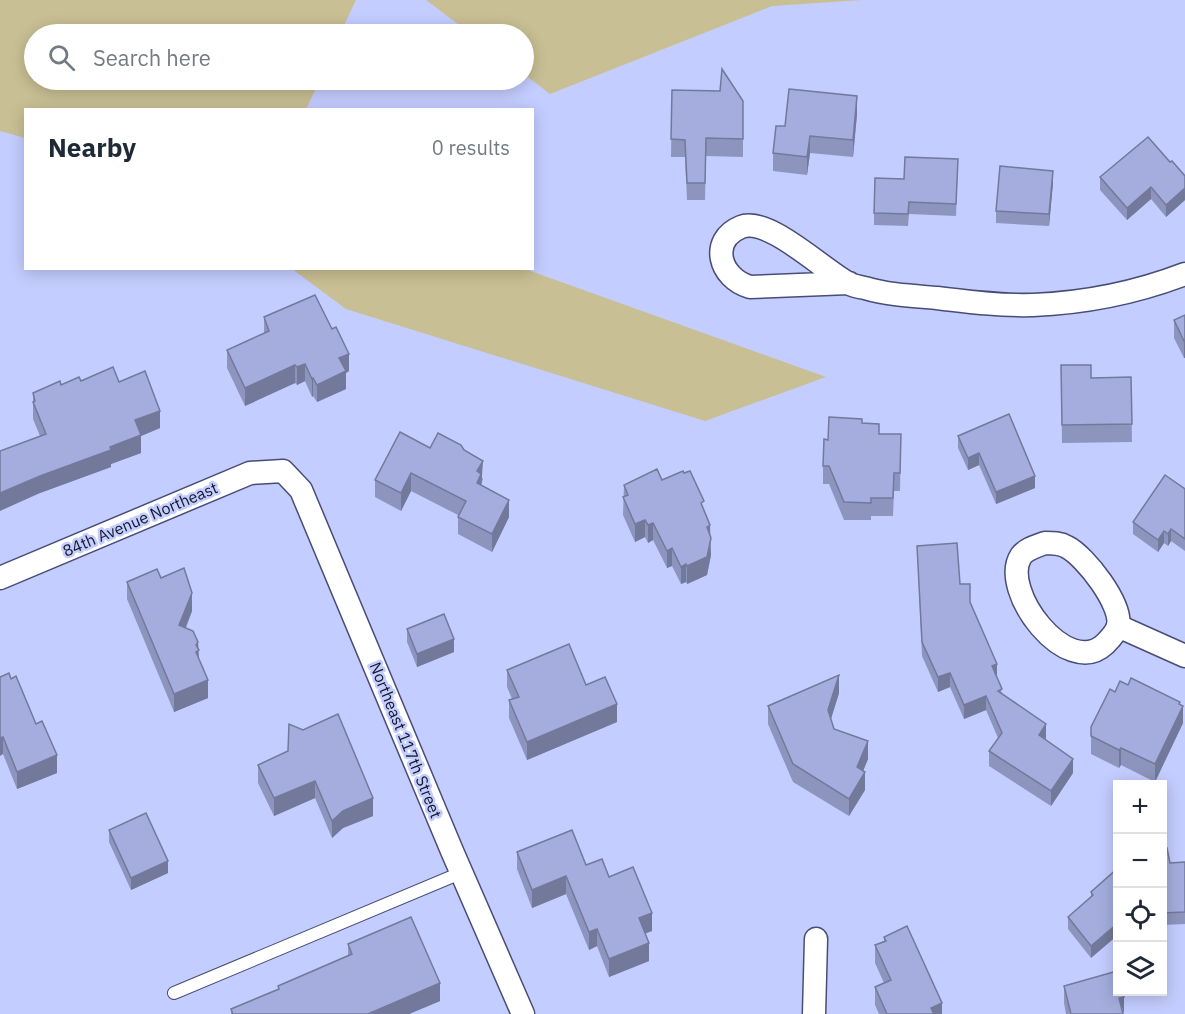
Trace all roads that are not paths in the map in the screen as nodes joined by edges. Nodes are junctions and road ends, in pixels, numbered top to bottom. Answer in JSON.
{"nodes":[{"id":1,"x":1185,"y":274,"type":"edge"},
{"id":2,"x":849,"y":284,"type":"junction"},
{"id":3,"x":283,"y":471,"type":"joint"},
{"id":4,"x":0,"y":578,"type":"edge"},
{"id":5,"x":1118,"y":626,"type":"junction"},
{"id":6,"x":1185,"y":656,"type":"edge"},
{"id":7,"x":463,"y":872,"type":"junction"},
{"id":8,"x":816,"y":939,"type":"dead end"},
{"id":9,"x":174,"y":993,"type":"dead end"},
{"id":10,"x":523,"y":1014,"type":"edge"},
{"id":11,"x":813,"y":1014,"type":"edge"}],
"edges":[{"from":1,"to":2,"type":"street"},
{"from":2,"to":2,"type":"street"},
{"from":3,"to":4,"type":"street","name":"84th Avenue Northeast"},
{"from":3,"to":7,"type":"street","name":"Northeast 117th Street"},
{"from":5,"to":5,"type":"street"},
{"from":5,"to":6,"type":"street"},
{"from":7,"to":9,"type":"lane"},
{"from":7,"to":10,"type":"street","name":"Northeast 117th Street"},
{"from":8,"to":11,"type":"street"}]}
